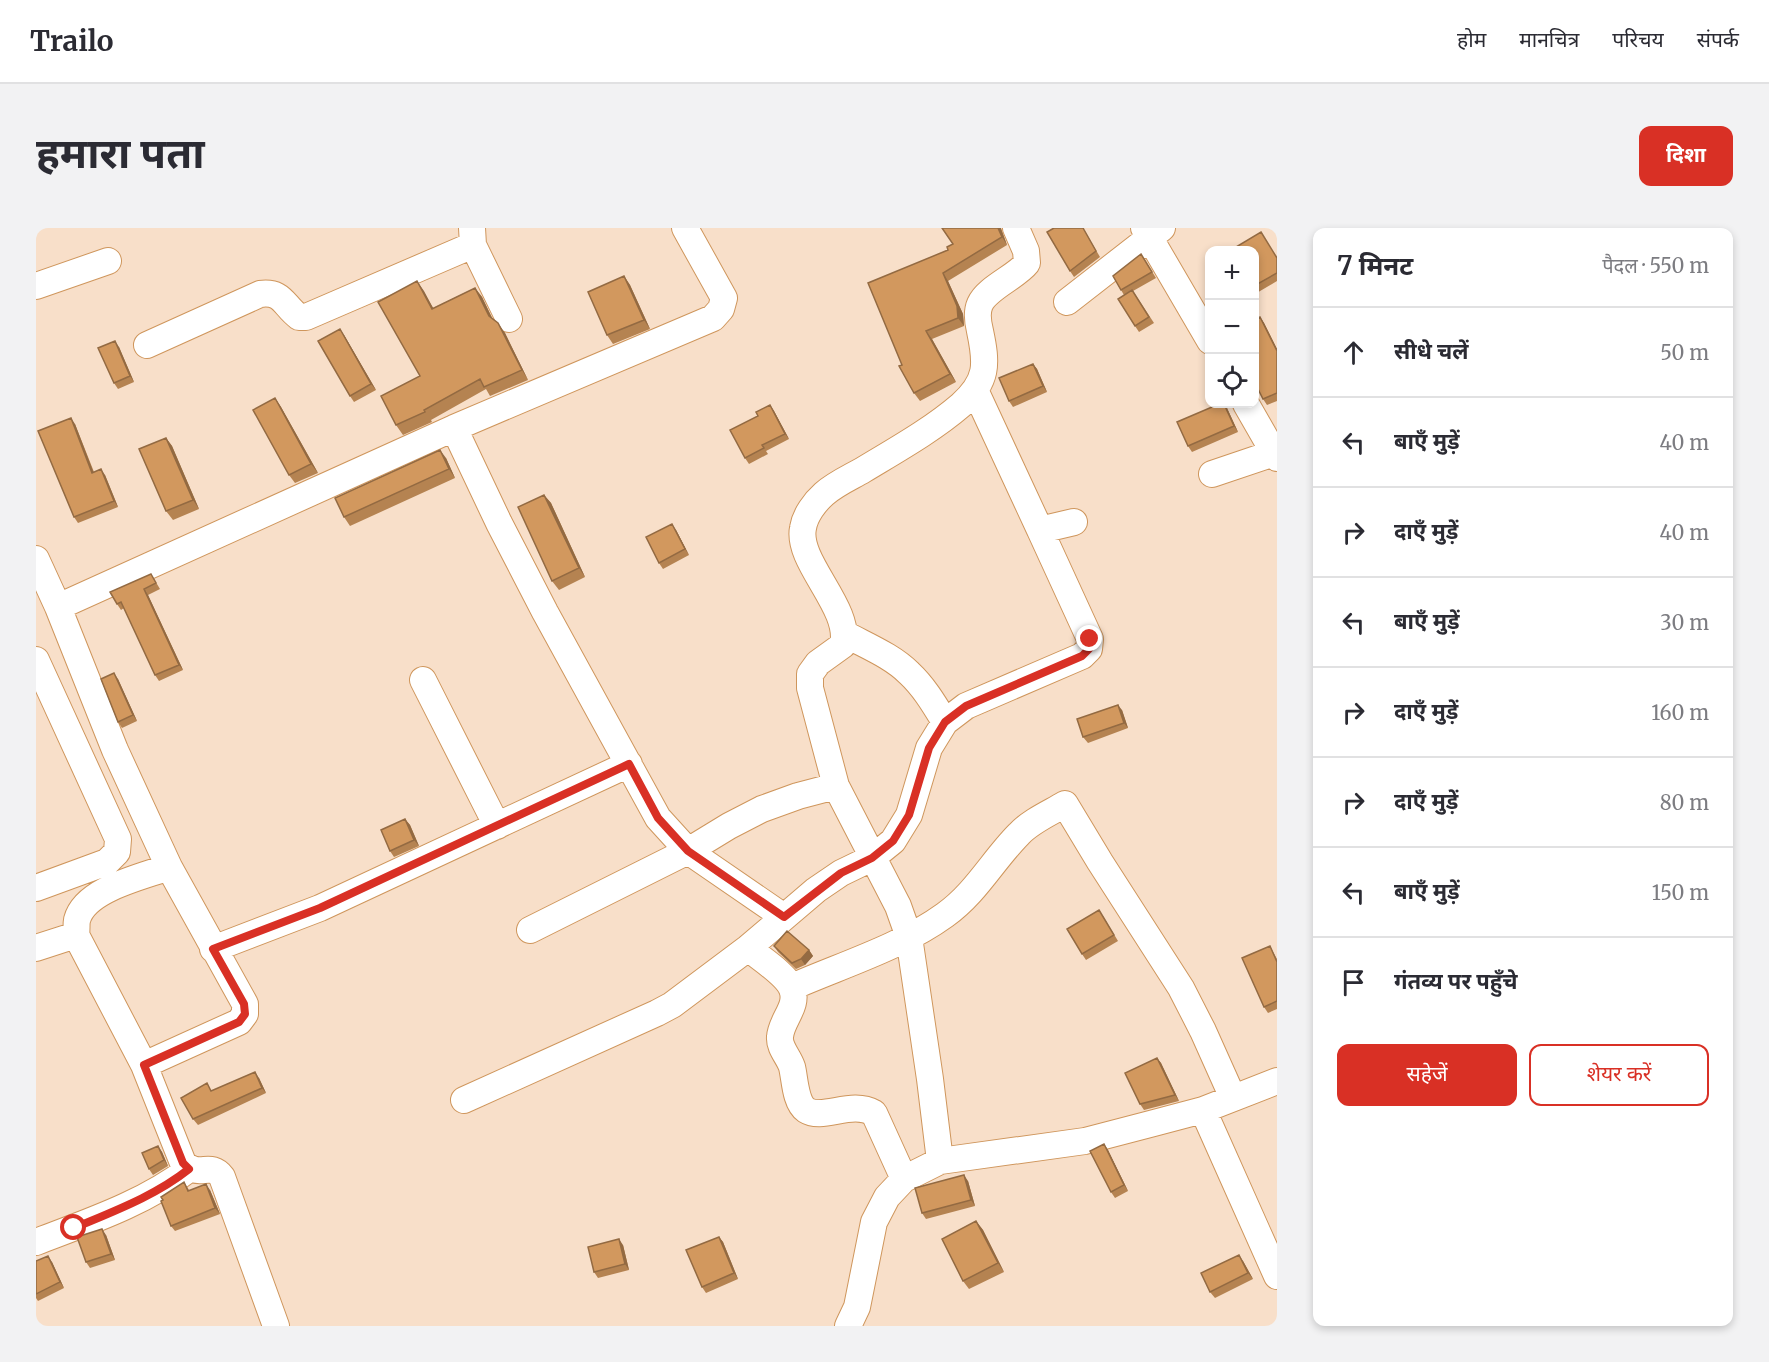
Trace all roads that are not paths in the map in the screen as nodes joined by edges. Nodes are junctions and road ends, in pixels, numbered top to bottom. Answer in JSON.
{"nodes":[{"id":1,"x":685,"y":228,"type":"edge"},
{"id":2,"x":1016,"y":228,"type":"edge"},
{"id":3,"x":1152,"y":231,"type":"edge"},
{"id":4,"x":473,"y":236,"type":"edge"},
{"id":5,"x":108,"y":261,"type":"dead end"},
{"id":6,"x":36,"y":286,"type":"edge"},
{"id":7,"x":1067,"y":302,"type":"dead end"},
{"id":8,"x":509,"y":319,"type":"dead end"},
{"id":9,"x":1205,"y":333,"type":"edge"},
{"id":10,"x":147,"y":345,"type":"dead end"},
{"id":11,"x":975,"y":390,"type":"junction"},
{"id":12,"x":1248,"y":408,"type":"edge"},
{"id":13,"x":454,"y":428,"type":"junction"},
{"id":14,"x":1276,"y":455,"type":"edge"},
{"id":15,"x":1212,"y":474,"type":"dead end"},
{"id":16,"x":1074,"y":522,"type":"dead end"},
{"id":17,"x":1040,"y":530,"type":"junction"},
{"id":18,"x":36,"y":559,"type":"edge"},
{"id":19,"x":58,"y":607,"type":"junction"},
{"id":20,"x":845,"y":634,"type":"junction"},
{"id":21,"x":39,"y":676,"type":"edge"},
{"id":22,"x":423,"y":680,"type":"dead end"},
{"id":23,"x":945,"y":722,"type":"junction"},
{"id":24,"x":629,"y":764,"type":"junction"},
{"id":25,"x":836,"y":786,"type":"junction"},
{"id":26,"x":497,"y":825,"type":"junction"},
{"id":27,"x":688,"y":851,"type":"junction"},
{"id":28,"x":872,"y":858,"type":"junction"},
{"id":29,"x":170,"y":867,"type":"junction"},
{"id":30,"x":36,"y":888,"type":"edge"},
{"id":31,"x":784,"y":917,"type":"junction"},
{"id":32,"x":530,"y":930,"type":"dead end"},
{"id":33,"x":76,"y":935,"type":"junction"},
{"id":34,"x":909,"y":937,"type":"junction"},
{"id":35,"x":36,"y":948,"type":"edge"},
{"id":36,"x":748,"y":948,"type":"junction"},
{"id":37,"x":213,"y":949,"type":"junction"},
{"id":38,"x":792,"y":987,"type":"junction"},
{"id":39,"x":144,"y":1065,"type":"junction"},
{"id":40,"x":1277,"y":1081,"type":"edge"},
{"id":41,"x":1233,"y":1098,"type":"junction"},
{"id":42,"x":464,"y":1100,"type":"dead end"},
{"id":43,"x":1203,"y":1110,"type":"junction"},
{"id":44,"x":940,"y":1161,"type":"junction"},
{"id":45,"x":189,"y":1169,"type":"junction"},
{"id":46,"x":904,"y":1179,"type":"junction"},
{"id":47,"x":36,"y":1242,"type":"edge"},
{"id":48,"x":1277,"y":1276,"type":"edge"},
{"id":49,"x":276,"y":1326,"type":"edge"},
{"id":50,"x":848,"y":1326,"type":"edge"}],
"edges":[{"from":1,"to":13,"type":"street"},
{"from":2,"to":11,"type":"street"},
{"from":3,"to":7,"type":"street"},
{"from":3,"to":9,"type":"street"},
{"from":4,"to":8,"type":"street"},
{"from":4,"to":10,"type":"street"},
{"from":5,"to":6,"type":"street"},
{"from":11,"to":17,"type":"street"},
{"from":11,"to":20,"type":"street"},
{"from":12,"to":14,"type":"street"},
{"from":13,"to":19,"type":"street"},
{"from":13,"to":24,"type":"street"},
{"from":14,"to":15,"type":"street"},
{"from":16,"to":17,"type":"street"},
{"from":17,"to":23,"type":"street"},
{"from":18,"to":19,"type":"street"},
{"from":19,"to":29,"type":"street"},
{"from":20,"to":23,"type":"street"},
{"from":20,"to":25,"type":"street"},
{"from":21,"to":30,"type":"street"},
{"from":22,"to":26,"type":"street"},
{"from":23,"to":28,"type":"street"},
{"from":24,"to":26,"type":"street"},
{"from":24,"to":27,"type":"street"},
{"from":25,"to":27,"type":"street"},
{"from":25,"to":28,"type":"street"},
{"from":26,"to":37,"type":"street"},
{"from":27,"to":31,"type":"street"},
{"from":27,"to":32,"type":"street"},
{"from":28,"to":31,"type":"street"},
{"from":28,"to":34,"type":"street"},
{"from":29,"to":33,"type":"street"},
{"from":29,"to":37,"type":"street"},
{"from":31,"to":36,"type":"street"},
{"from":33,"to":35,"type":"street"},
{"from":33,"to":39,"type":"street"},
{"from":34,"to":38,"type":"street"},
{"from":34,"to":41,"type":"street"},
{"from":34,"to":44,"type":"street"},
{"from":36,"to":38,"type":"street"},
{"from":36,"to":42,"type":"street"},
{"from":37,"to":39,"type":"street"},
{"from":38,"to":46,"type":"street"},
{"from":39,"to":45,"type":"street"},
{"from":40,"to":41,"type":"street"},
{"from":41,"to":43,"type":"street"},
{"from":43,"to":44,"type":"street"},
{"from":43,"to":48,"type":"street"},
{"from":44,"to":46,"type":"street"},
{"from":45,"to":47,"type":"street"},
{"from":45,"to":49,"type":"street"},
{"from":46,"to":50,"type":"street"}]}
